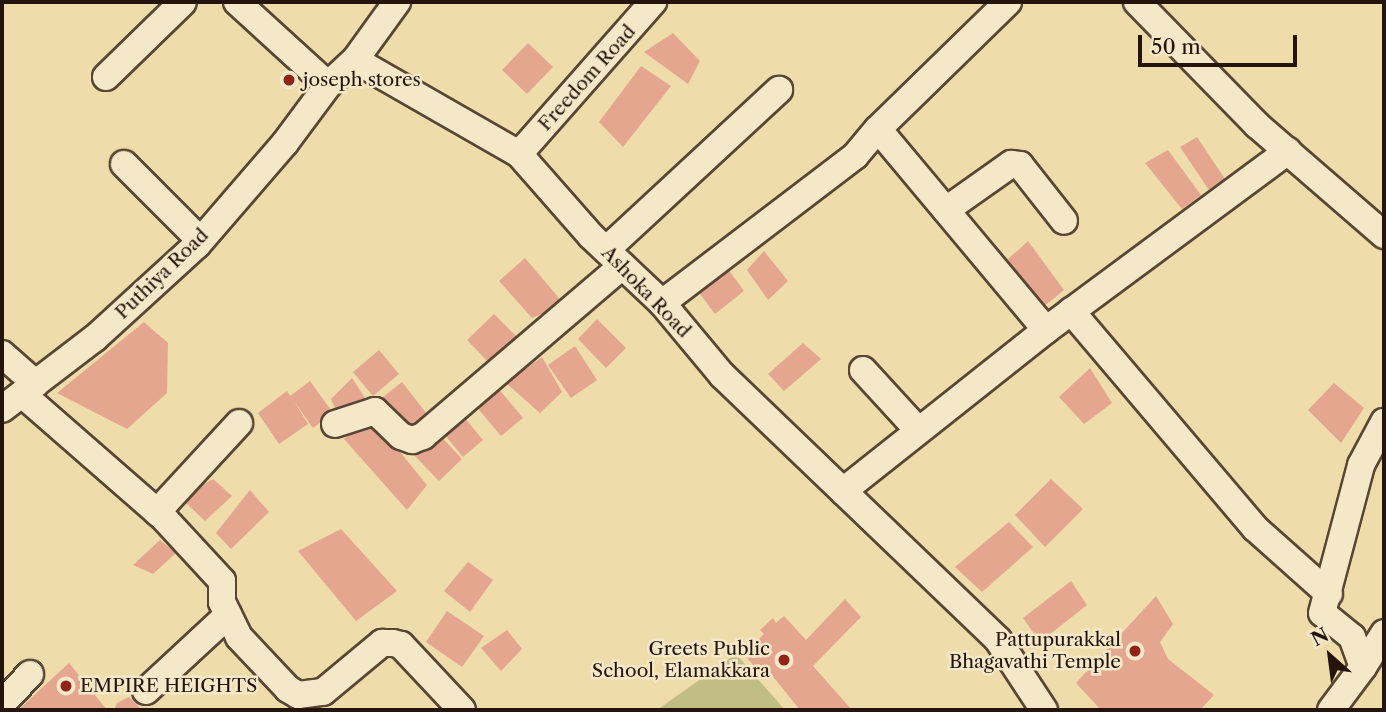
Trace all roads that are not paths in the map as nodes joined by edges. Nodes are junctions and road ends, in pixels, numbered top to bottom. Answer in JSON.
{"nodes":[{"id":1,"x":183,"y":2,"type":"edge"},
{"id":2,"x":237,"y":2,"type":"edge"},
{"id":3,"x":397,"y":2,"type":"edge"},
{"id":4,"x":653,"y":2,"type":"edge"},
{"id":5,"x":1008,"y":2,"type":"edge"},
{"id":6,"x":1137,"y":2,"type":"edge"},
{"id":7,"x":355,"y":60,"type":"junction"},
{"id":8,"x":106,"y":77,"type":"dead end"},
{"id":9,"x":328,"y":85,"type":"junction"},
{"id":10,"x":779,"y":90,"type":"dead end"},
{"id":11,"x":878,"y":129,"type":"junction"},
{"id":12,"x":1287,"y":152,"type":"junction"},
{"id":13,"x":519,"y":153,"type":"junction"},
{"id":14,"x":124,"y":164,"type":"dead end"},
{"id":15,"x":946,"y":210,"type":"junction"},
{"id":16,"x":1064,"y":221,"type":"dead end"},
{"id":17,"x":1384,"y":235,"type":"edge"},
{"id":18,"x":200,"y":240,"type":"junction"},
{"id":19,"x":614,"y":258,"type":"junction"},
{"id":20,"x":662,"y":303,"type":"junction"},
{"id":21,"x":1072,"y":311,"type":"junction"},
{"id":22,"x":1046,"y":330,"type":"junction"},
{"id":23,"x":2,"y":354,"type":"edge"},
{"id":24,"x":863,"y":370,"type":"dead end"},
{"id":25,"x":20,"y":396,"type":"edge"},
{"id":26,"x":1384,"y":422,"type":"edge"},
{"id":27,"x":239,"y":423,"type":"dead end"},
{"id":28,"x":334,"y":424,"type":"dead end"},
{"id":29,"x":918,"y":430,"type":"junction"},
{"id":30,"x":843,"y":491,"type":"junction"},
{"id":31,"x":157,"y":512,"type":"junction"},
{"id":32,"x":1329,"y":594,"type":"junction"},
{"id":33,"x":228,"y":615,"type":"junction"},
{"id":34,"x":1384,"y":634,"type":"edge"},
{"id":35,"x":1363,"y":667,"type":"junction"},
{"id":36,"x":30,"y":674,"type":"dead end"},
{"id":37,"x":146,"y":691,"type":"dead end"},
{"id":38,"x":2,"y":704,"type":"edge"},
{"id":39,"x":462,"y":710,"type":"edge"},
{"id":40,"x":1044,"y":710,"type":"edge"},
{"id":41,"x":1331,"y":710,"type":"edge"}],
"edges":[{"from":1,"to":8,"type":"street"},
{"from":2,"to":9,"type":"street"},
{"from":3,"to":7,"type":"street"},
{"from":4,"to":13,"type":"street","name":"Freedom Road"},
{"from":5,"to":11,"type":"street"},
{"from":6,"to":12,"type":"street"},
{"from":7,"to":9,"type":"street"},
{"from":7,"to":13,"type":"street","name":"Ashoka Road"},
{"from":9,"to":18,"type":"street","name":"Puthiya Road"},
{"from":10,"to":19,"type":"street"},
{"from":11,"to":15,"type":"street"},
{"from":11,"to":20,"type":"street"},
{"from":12,"to":17,"type":"street"},
{"from":12,"to":21,"type":"street"},
{"from":13,"to":19,"type":"street","name":"Ashoka Road"},
{"from":14,"to":18,"type":"street"},
{"from":15,"to":16,"type":"street"},
{"from":15,"to":22,"type":"street"},
{"from":18,"to":25,"type":"street","name":"Puthiya Road"},
{"from":19,"to":20,"type":"street","name":"Ashoka Road"},
{"from":19,"to":28,"type":"street"},
{"from":20,"to":30,"type":"street","name":"Ashoka Road"},
{"from":21,"to":22,"type":"street"},
{"from":21,"to":32,"type":"street"},
{"from":22,"to":29,"type":"street"},
{"from":23,"to":25,"type":"street"},
{"from":24,"to":29,"type":"street"},
{"from":25,"to":31,"type":"street"},
{"from":26,"to":32,"type":"street"},
{"from":27,"to":31,"type":"street"},
{"from":29,"to":30,"type":"street"},
{"from":30,"to":40,"type":"street","name":"Ashoka Road"},
{"from":31,"to":33,"type":"street"},
{"from":32,"to":35,"type":"street"},
{"from":33,"to":37,"type":"street"},
{"from":33,"to":39,"type":"street"},
{"from":34,"to":35,"type":"street"},
{"from":35,"to":41,"type":"street"},
{"from":36,"to":38,"type":"street"}]}
